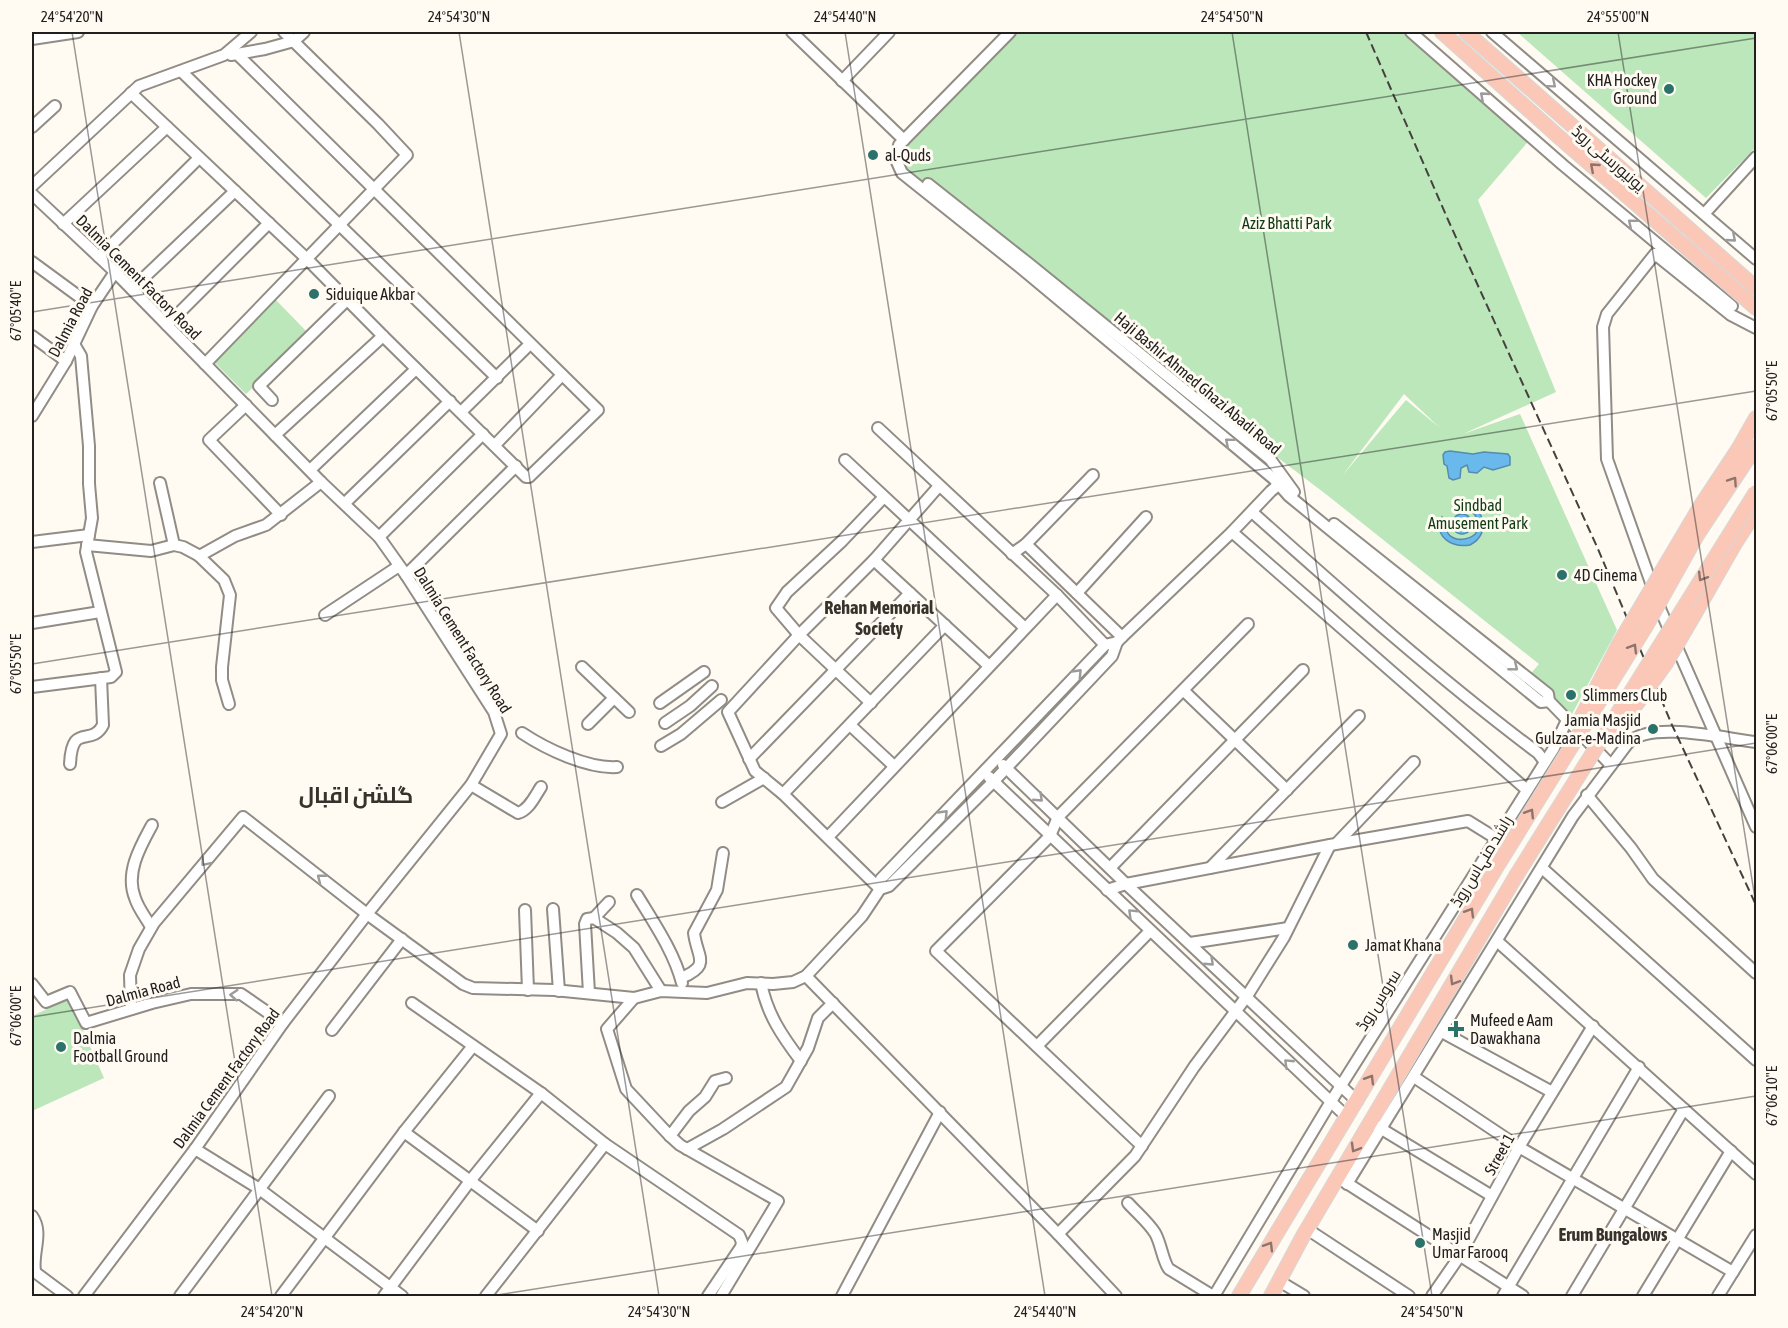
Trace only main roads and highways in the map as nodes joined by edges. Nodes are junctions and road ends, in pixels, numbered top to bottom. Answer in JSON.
{"nodes":[{"id":1,"x":1442,"y":32,"type":"edge"},
{"id":2,"x":1466,"y":32,"type":"edge"},
{"id":3,"x":1756,"y":288,"type":"edge"},
{"id":4,"x":1756,"y":309,"type":"edge"},
{"id":5,"x":1756,"y":418,"type":"edge"},
{"id":6,"x":1756,"y":446,"type":"edge"},
{"id":7,"x":1756,"y":492,"type":"edge"},
{"id":8,"x":1756,"y":511,"type":"edge"},
{"id":9,"x":1569,"y":751,"type":"junction"},
{"id":10,"x":1578,"y":779,"type":"junction"},
{"id":11,"x":1239,"y":1296,"type":"edge"},
{"id":12,"x":1271,"y":1296,"type":"edge"}],
"edges":[{"from":4,"to":1,"type":"main road","name":"یونیورسٹی روڈ","one_way":true},
{"from":2,"to":3,"type":"main road","name":"یونیورسٹی روڈ"},
{"from":5,"to":9,"type":"main road","bridge":true},
{"from":9,"to":6,"type":"main road","name":"راشد منہاس روڈ","one_way":true,"bridge":true},
{"from":7,"to":10,"type":"main road","one_way":true,"bridge":true},
{"from":8,"to":10,"type":"main road","bridge":true},
{"from":11,"to":9,"type":"main road","name":"راشد منہاس روڈ","one_way":true,"bridge":true},
{"from":10,"to":12,"type":"main road","one_way":true,"bridge":true}]}
